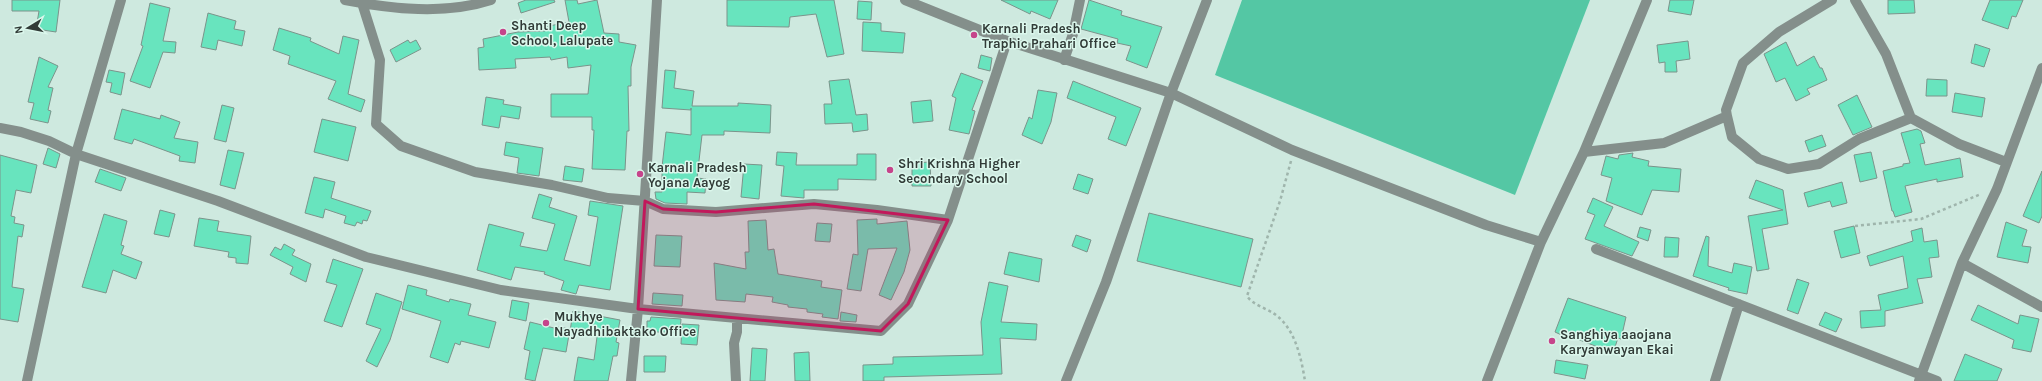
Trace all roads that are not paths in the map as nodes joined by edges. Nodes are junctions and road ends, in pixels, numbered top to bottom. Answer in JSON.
{"nodes":[{"id":1,"x":121,"y":0,"type":"edge"},
{"id":2,"x":345,"y":0,"type":"edge"},
{"id":3,"x":491,"y":0,"type":"edge"},
{"id":4,"x":657,"y":0,"type":"edge"},
{"id":5,"x":905,"y":0,"type":"edge"},
{"id":6,"x":1080,"y":0,"type":"edge"},
{"id":7,"x":1207,"y":0,"type":"edge"},
{"id":8,"x":1647,"y":0,"type":"edge"},
{"id":9,"x":1832,"y":0,"type":"edge"},
{"id":10,"x":1855,"y":0,"type":"edge"},
{"id":11,"x":362,"y":3,"type":"junction"},
{"id":12,"x":1007,"y":41,"type":"junction"},
{"id":13,"x":1064,"y":60,"type":"junction"},
{"id":14,"x":2042,"y":68,"type":"edge"},
{"id":15,"x":2040,"y":84,"type":"edge"},
{"id":16,"x":1171,"y":93,"type":"junction"},
{"id":17,"x":1727,"y":116,"type":"junction"},
{"id":18,"x":1911,"y":118,"type":"junction"},
{"id":19,"x":0,"y":128,"type":"edge"},
{"id":20,"x":1584,"y":152,"type":"junction"},
{"id":21,"x":76,"y":154,"type":"junction"},
{"id":22,"x":2006,"y":162,"type":"junction"},
{"id":23,"x":645,"y":201,"type":"junction"},
{"id":24,"x":948,"y":220,"type":"junction"},
{"id":25,"x":1541,"y":242,"type":"junction"},
{"id":26,"x":1596,"y":249,"type":"dead end"},
{"id":27,"x":1962,"y":263,"type":"junction"},
{"id":28,"x":1739,"y":304,"type":"junction"},
{"id":29,"x":2042,"y":307,"type":"edge"},
{"id":30,"x":638,"y":309,"type":"junction"},
{"id":31,"x":737,"y":319,"type":"junction"},
{"id":32,"x":1920,"y":377,"type":"edge"},
{"id":33,"x":27,"y":381,"type":"edge"},
{"id":34,"x":631,"y":381,"type":"edge"},
{"id":35,"x":736,"y":381,"type":"edge"},
{"id":36,"x":1066,"y":381,"type":"edge"},
{"id":37,"x":1487,"y":381,"type":"edge"},
{"id":38,"x":1716,"y":381,"type":"edge"},
{"id":39,"x":1938,"y":381,"type":"edge"}],
"edges":[{"from":1,"to":21,"type":"street"},
{"from":2,"to":11,"type":"street"},
{"from":3,"to":11,"type":"street"},
{"from":4,"to":23,"type":"street"},
{"from":5,"to":12,"type":"street"},
{"from":6,"to":13,"type":"street"},
{"from":7,"to":16,"type":"street"},
{"from":8,"to":20,"type":"street"},
{"from":9,"to":17,"type":"street"},
{"from":10,"to":18,"type":"street"},
{"from":11,"to":23,"type":"street"},
{"from":12,"to":13,"type":"street"},
{"from":12,"to":24,"type":"street"},
{"from":13,"to":16,"type":"street"},
{"from":14,"to":15,"type":"street"},
{"from":15,"to":22,"type":"street"},
{"from":16,"to":25,"type":"street"},
{"from":16,"to":36,"type":"street"},
{"from":17,"to":18,"type":"street"},
{"from":17,"to":20,"type":"street"},
{"from":18,"to":22,"type":"street"},
{"from":19,"to":21,"type":"street"},
{"from":20,"to":25,"type":"street"},
{"from":21,"to":30,"type":"street"},
{"from":21,"to":33,"type":"street"},
{"from":22,"to":27,"type":"street"},
{"from":23,"to":24,"type":"street"},
{"from":23,"to":30,"type":"street"},
{"from":24,"to":31,"type":"street"},
{"from":25,"to":37,"type":"street"},
{"from":26,"to":28,"type":"street"},
{"from":27,"to":29,"type":"street"},
{"from":27,"to":32,"type":"street"},
{"from":28,"to":32,"type":"street"},
{"from":28,"to":38,"type":"street"},
{"from":30,"to":31,"type":"street"},
{"from":30,"to":34,"type":"street"},
{"from":31,"to":35,"type":"street"},
{"from":32,"to":39,"type":"street"}]}
